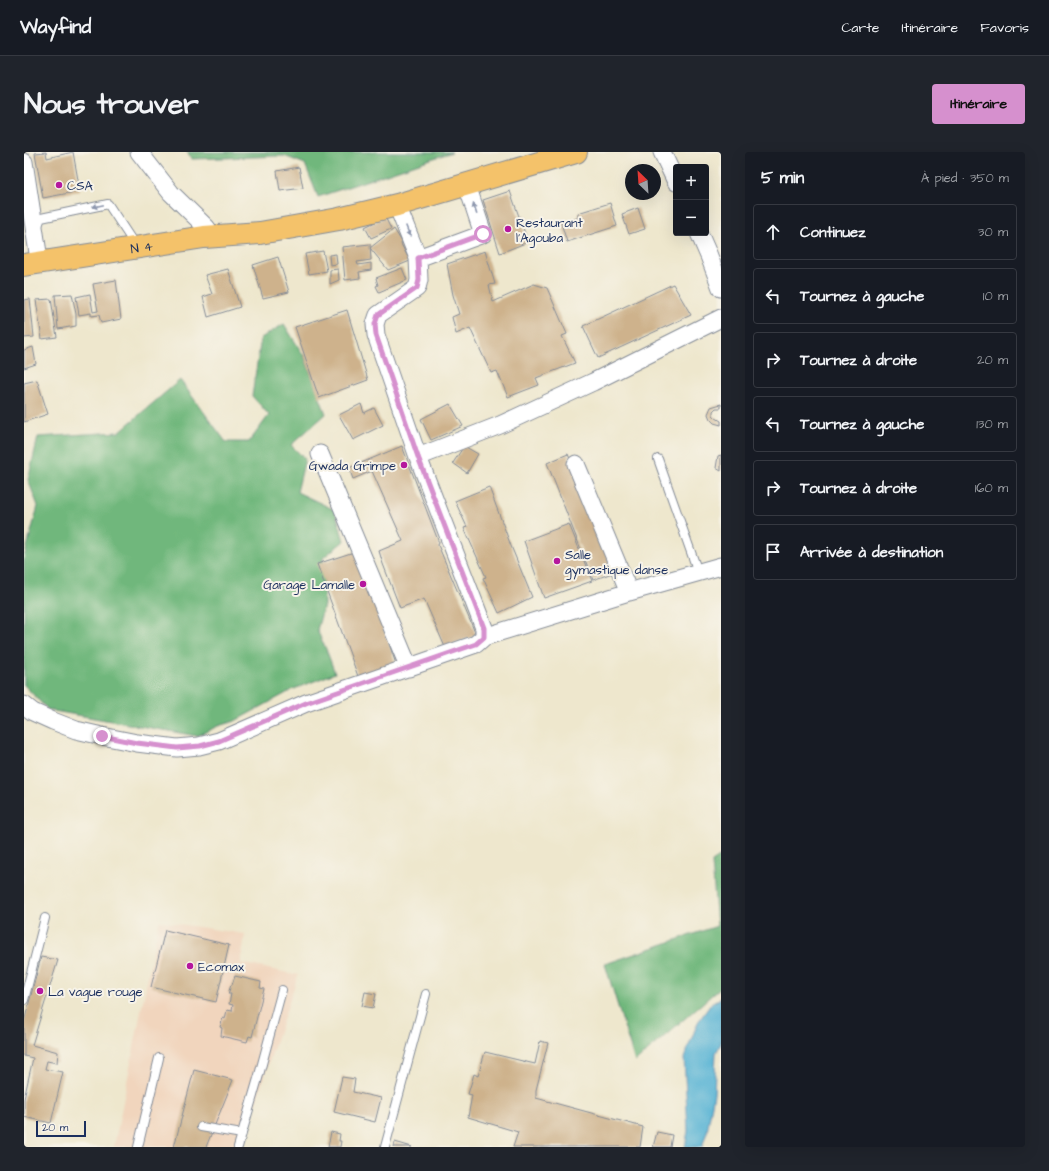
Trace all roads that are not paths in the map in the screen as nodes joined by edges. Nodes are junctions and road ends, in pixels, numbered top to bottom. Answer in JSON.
{"nodes":[{"id":1,"x":139,"y":152,"type":"edge"},
{"id":2,"x":559,"y":152,"type":"edge"},
{"id":3,"x":576,"y":152,"type":"edge"},
{"id":4,"x":662,"y":152,"type":"edge"},
{"id":5,"x":24,"y":162,"type":"edge"},
{"id":6,"x":673,"y":176,"type":"edge"},
{"id":7,"x":467,"y":185,"type":"junction"},
{"id":8,"x":397,"y":205,"type":"junction"},
{"id":9,"x":207,"y":228,"type":"junction"},
{"id":10,"x":700,"y":236,"type":"edge"},
{"id":11,"x":131,"y":240,"type":"junction"},
{"id":12,"x":30,"y":252,"type":"edge"},
{"id":13,"x":418,"y":258,"type":"junction"},
{"id":14,"x":721,"y":288,"type":"edge"},
{"id":15,"x":721,"y":318,"type":"edge"},
{"id":16,"x":320,"y":454,"type":"dead end"},
{"id":17,"x":418,"y":457,"type":"junction"},
{"id":18,"x":658,"y":460,"type":"dead end"},
{"id":19,"x":576,"y":464,"type":"dead end"},
{"id":20,"x":721,"y":566,"type":"edge"},
{"id":21,"x":698,"y":572,"type":"junction"},
{"id":22,"x":630,"y":592,"type":"junction"},
{"id":23,"x":484,"y":637,"type":"junction"},
{"id":24,"x":409,"y":668,"type":"junction"},
{"id":25,"x":24,"y":705,"type":"edge"},
{"id":26,"x":45,"y":918,"type":"dead end"},
{"id":27,"x":282,"y":990,"type":"dead end"},
{"id":28,"x":426,"y":994,"type":"dead end"},
{"id":29,"x":24,"y":1000,"type":"edge"},
{"id":30,"x":159,"y":1058,"type":"dead end"},
{"id":31,"x":201,"y":1127,"type":"dead end"},
{"id":32,"x":242,"y":1134,"type":"junction"},
{"id":33,"x":138,"y":1147,"type":"edge"},
{"id":34,"x":238,"y":1147,"type":"edge"},
{"id":35,"x":385,"y":1147,"type":"edge"}],
"edges":[{"from":1,"to":9,"type":"street"},
{"from":2,"to":9,"type":"highway","number":"N 4"},
{"from":3,"to":7,"type":"highway","name":"N 4"},
{"from":4,"to":6,"type":"street"},
{"from":5,"to":12,"type":"street"},
{"from":7,"to":8,"type":"highway","name":"N 4"},
{"from":13,"to":7,"type":"street","one_way":true},
{"from":8,"to":12,"type":"highway","name":"N 4"},
{"from":8,"to":13,"type":"street","one_way":true},
{"from":9,"to":11,"type":"highway","number":"N 4"},
{"from":10,"to":14,"type":"street"},
{"from":11,"to":12,"type":"highway","number":"N 4"},
{"from":11,"to":12,"type":"lane","one_way":true},
{"from":13,"to":17,"type":"street"},
{"from":15,"to":17,"type":"street"},
{"from":16,"to":24,"type":"street"},
{"from":17,"to":23,"type":"street"},
{"from":18,"to":21,"type":"lane"},
{"from":19,"to":22,"type":"street"},
{"from":20,"to":21,"type":"street"},
{"from":21,"to":22,"type":"street"},
{"from":22,"to":23,"type":"street"},
{"from":23,"to":24,"type":"street"},
{"from":24,"to":25,"type":"street"},
{"from":26,"to":29,"type":"lane"},
{"from":27,"to":32,"type":"lane"},
{"from":28,"to":35,"type":"lane"},
{"from":30,"to":33,"type":"lane"},
{"from":31,"to":32,"type":"lane"},
{"from":32,"to":34,"type":"lane"}]}
